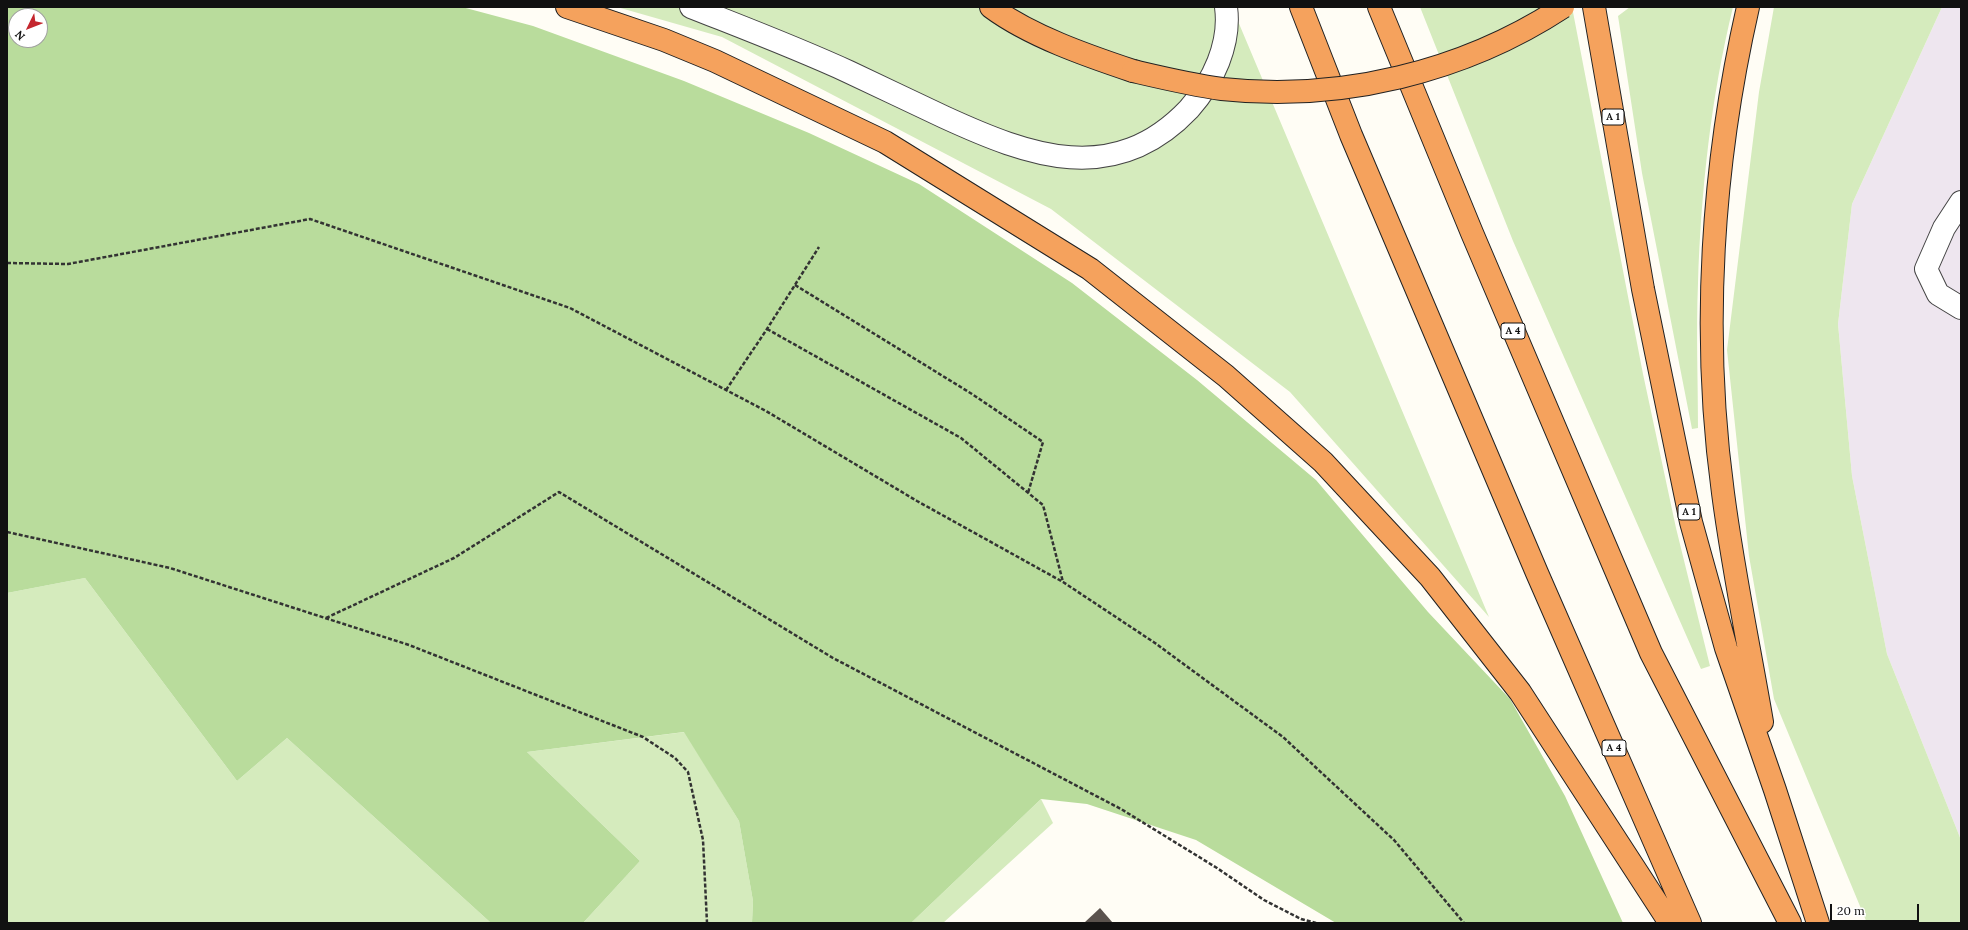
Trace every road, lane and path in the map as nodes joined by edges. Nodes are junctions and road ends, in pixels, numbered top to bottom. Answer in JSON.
{"nodes":[{"id":1,"x":567,"y":7,"type":"edge"},
{"id":2,"x":691,"y":7,"type":"edge"},
{"id":3,"x":992,"y":7,"type":"edge"},
{"id":4,"x":1226,"y":7,"type":"edge"},
{"id":5,"x":1293,"y":7,"type":"edge"},
{"id":6,"x":1301,"y":7,"type":"edge"},
{"id":7,"x":1379,"y":7,"type":"edge"},
{"id":8,"x":1563,"y":7,"type":"edge"},
{"id":9,"x":1594,"y":7,"type":"edge"},
{"id":10,"x":1748,"y":7,"type":"edge"},
{"id":11,"x":1319,"y":53,"type":"junction"},
{"id":12,"x":1961,"y":202,"type":"edge"},
{"id":13,"x":819,"y":247,"type":"dead end"},
{"id":14,"x":7,"y":263,"type":"edge"},
{"id":15,"x":794,"y":286,"type":"junction"},
{"id":16,"x":1961,"y":308,"type":"edge"},
{"id":17,"x":767,"y":329,"type":"junction"},
{"id":18,"x":726,"y":390,"type":"junction"},
{"id":19,"x":1028,"y":492,"type":"junction"},
{"id":20,"x":7,"y":532,"type":"edge"},
{"id":21,"x":1063,"y":582,"type":"junction"},
{"id":22,"x":326,"y":618,"type":"junction"},
{"id":23,"x":1775,"y":790,"type":"junction"},
{"id":24,"x":707,"y":923,"type":"edge"},
{"id":25,"x":1316,"y":923,"type":"edge"},
{"id":26,"x":1464,"y":923,"type":"edge"},
{"id":27,"x":1670,"y":923,"type":"edge"},
{"id":28,"x":1690,"y":923,"type":"edge"},
{"id":29,"x":1790,"y":923,"type":"edge"},
{"id":30,"x":1818,"y":923,"type":"edge"}],
"edges":[{"from":1,"to":27,"type":"highway"},
{"from":2,"to":4,"type":"lane"},
{"from":3,"to":8,"type":"highway","bridge":true},
{"from":5,"to":11,"type":"highway"},
{"from":6,"to":11,"type":"highway","number":"A 4"},
{"from":7,"to":29,"type":"highway","number":"A 4"},
{"from":9,"to":23,"type":"highway","number":"A 1"},
{"from":10,"to":23,"type":"highway"},
{"from":11,"to":28,"type":"highway","number":"A 4"},
{"from":12,"to":16,"type":"lane"},
{"from":13,"to":15,"type":"path"},
{"from":14,"to":18,"type":"path"},
{"from":15,"to":17,"type":"path"},
{"from":15,"to":19,"type":"path"},
{"from":17,"to":18,"type":"path"},
{"from":17,"to":19,"type":"path"},
{"from":18,"to":21,"type":"path"},
{"from":19,"to":21,"type":"path"},
{"from":20,"to":22,"type":"path"},
{"from":21,"to":26,"type":"path"},
{"from":22,"to":24,"type":"path"},
{"from":22,"to":25,"type":"path"},
{"from":23,"to":30,"type":"highway"}]}
